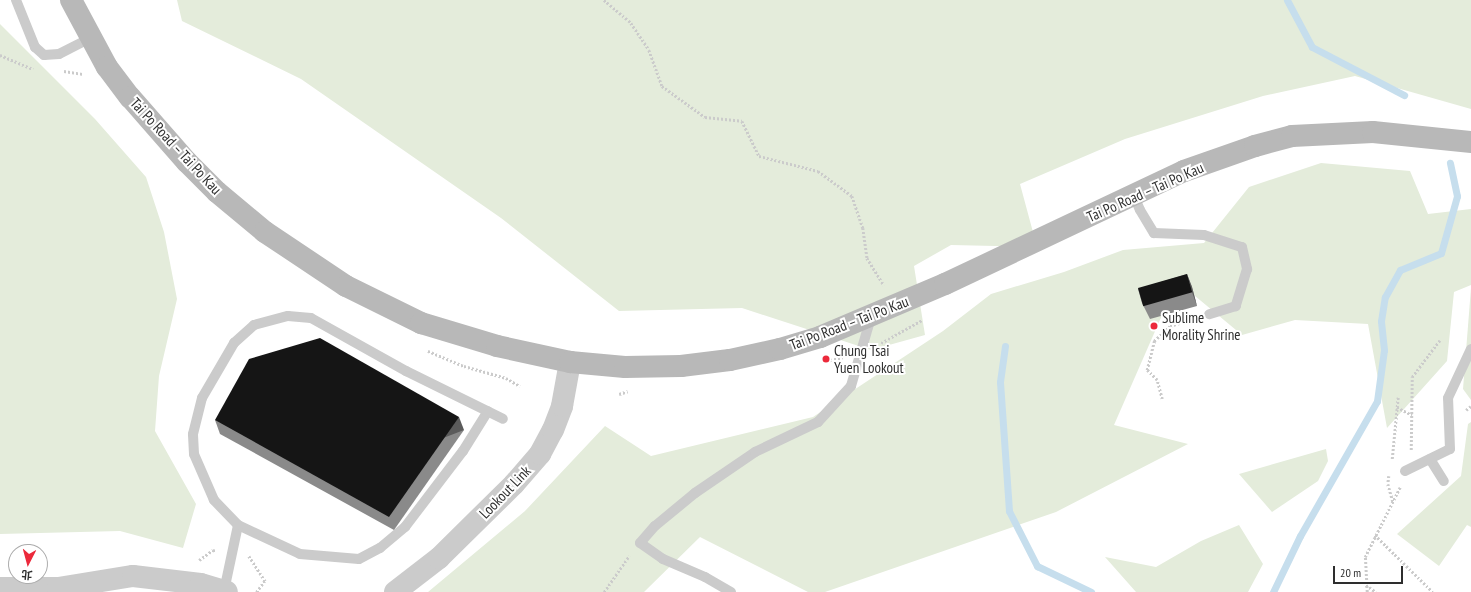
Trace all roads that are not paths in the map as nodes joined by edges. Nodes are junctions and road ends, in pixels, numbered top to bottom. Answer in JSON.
{"nodes":[{"id":1,"x":16,"y":0,"type":"edge"},
{"id":2,"x":71,"y":0,"type":"edge"},
{"id":3,"x":90,"y":38,"type":"junction"},
{"id":4,"x":1471,"y":142,"type":"edge"},
{"id":5,"x":1134,"y":196,"type":"junction"},
{"id":6,"x":1209,"y":314,"type":"road end"},
{"id":7,"x":871,"y":317,"type":"junction"},
{"id":8,"x":1471,"y":350,"type":"edge"},
{"id":9,"x":570,"y":362,"type":"junction"},
{"id":10,"x":488,"y":411,"type":"junction"},
{"id":11,"x":503,"y":419,"type":"dead end"},
{"id":12,"x":1430,"y":459,"type":"junction"},
{"id":13,"x":1408,"y":470,"type":"road end"},
{"id":14,"x":1444,"y":481,"type":"dead end"},
{"id":15,"x":238,"y":525,"type":"junction"},
{"id":16,"x":0,"y":588,"type":"edge"},
{"id":17,"x":226,"y":591,"type":"edge"},
{"id":18,"x":395,"y":592,"type":"edge"},
{"id":19,"x":731,"y":592,"type":"edge"}],
"edges":[{"from":1,"to":3,"type":"lane"},
{"from":2,"to":3,"type":"main road","name":"Tai Po Road – Tai Po Kau"},
{"from":3,"to":9,"type":"main road","name":"Tai Po Road – Tai Po Kau"},
{"from":4,"to":5,"type":"main road","name":"Tai Po Road – Tai Po Kau"},
{"from":5,"to":6,"type":"lane"},
{"from":5,"to":7,"type":"main road","name":"Tai Po Road – Tai Po Kau"},
{"from":7,"to":9,"type":"main road","name":"Tai Po Road – Tai Po Kau"},
{"from":7,"to":19,"type":"lane"},
{"from":8,"to":12,"type":"lane"},
{"from":9,"to":18,"type":"street","name":"Lookout Link"},
{"from":10,"to":11,"type":"lane"},
{"from":10,"to":15,"type":"lane"},
{"from":10,"to":15,"type":"lane"},
{"from":12,"to":13,"type":"lane"},
{"from":12,"to":14,"type":"lane"},
{"from":15,"to":17,"type":"lane"},
{"from":16,"to":17,"type":"street"}]}
